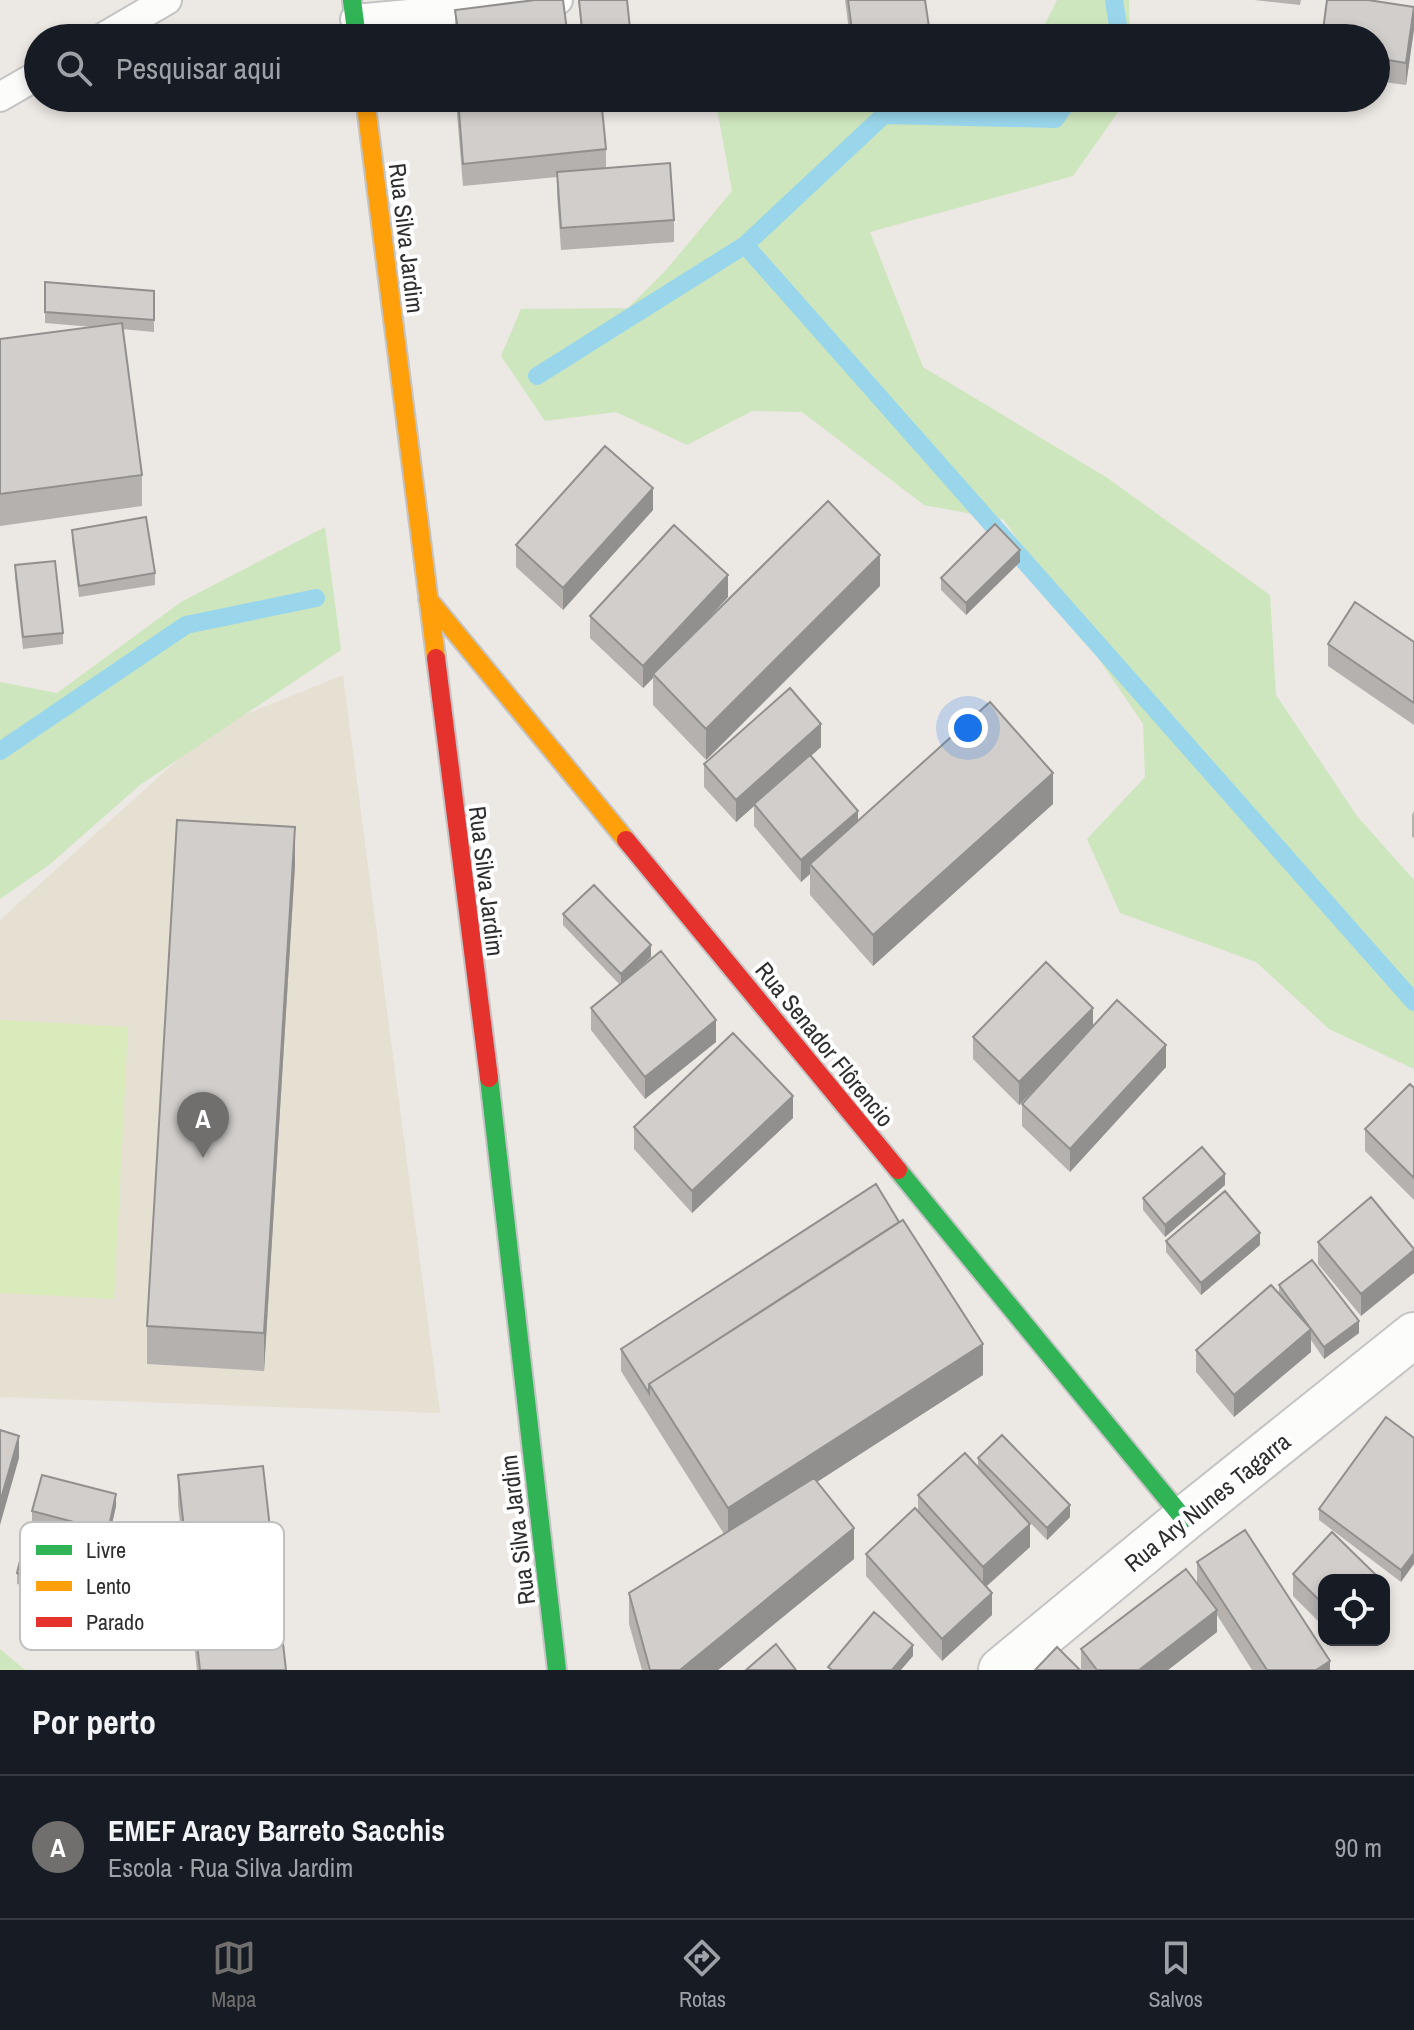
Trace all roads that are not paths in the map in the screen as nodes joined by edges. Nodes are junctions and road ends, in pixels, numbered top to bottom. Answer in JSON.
{"nodes":[{"id":1,"x":167,"y":0,"type":"edge"},
{"id":2,"x":558,"y":0,"type":"edge"},
{"id":3,"x":355,"y":19,"type":"edge"},
{"id":4,"x":126,"y":24,"type":"edge"},
{"id":5,"x":24,"y":83,"type":"edge"},
{"id":6,"x":0,"y":97,"type":"edge"},
{"id":7,"x":367,"y":112,"type":"edge"},
{"id":8,"x":428,"y":599,"type":"junction"},
{"id":9,"x":1414,"y":1335,"type":"edge"},
{"id":10,"x":1184,"y":1519,"type":"junction"},
{"id":11,"x":557,"y":1670,"type":"edge"},
{"id":12,"x":1001,"y":1670,"type":"edge"}],
"edges":[{"from":1,"to":4,"type":"lane"},
{"from":2,"to":3,"type":"lane"},
{"from":5,"to":6,"type":"lane"},
{"from":7,"to":8,"type":"street","name":"Rua Silva Jardim"},
{"from":8,"to":10,"type":"street","name":"Rua Senador Flôrencio"},
{"from":8,"to":11,"type":"street","name":"Rua Silva Jardim"},
{"from":9,"to":10,"type":"street","name":"Rua Ary Nunes Tagarra"},
{"from":10,"to":12,"type":"street","name":"Rua Ary Nunes Tagarra"}]}
